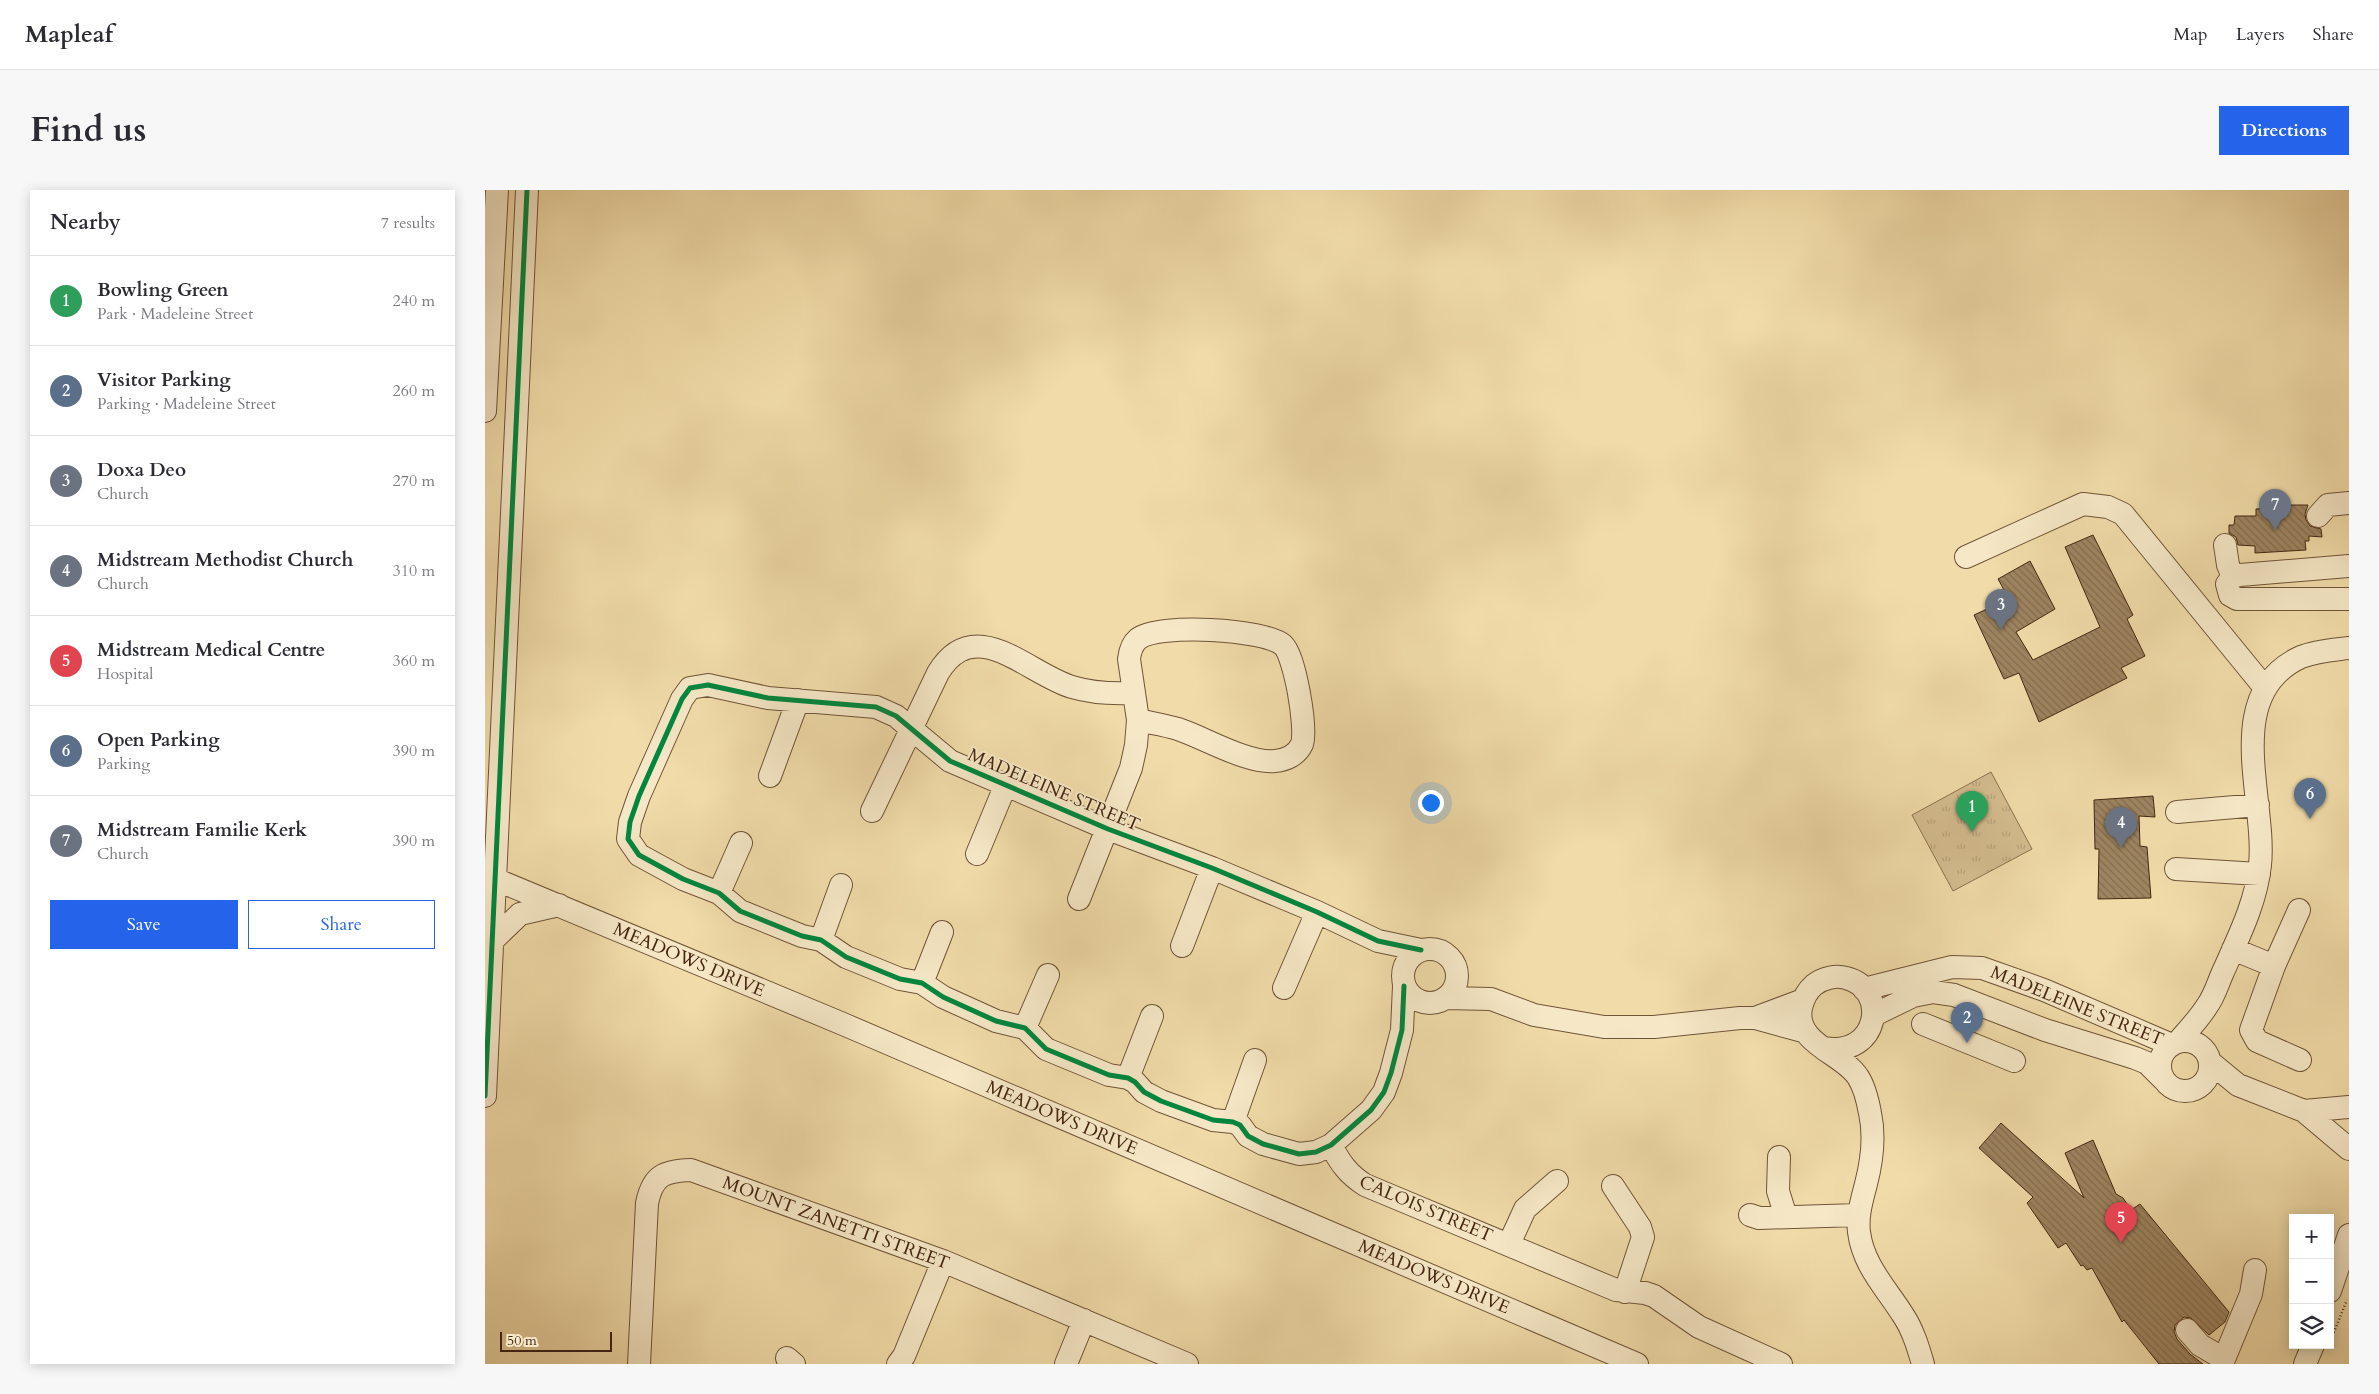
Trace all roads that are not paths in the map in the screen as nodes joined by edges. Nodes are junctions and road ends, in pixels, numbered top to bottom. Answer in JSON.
{"nodes":[{"id":1,"x":497,"y":190,"type":"edge"},
{"id":2,"x":527,"y":190,"type":"edge"},
{"id":3,"x":485,"y":411,"type":"edge"},
{"id":4,"x":2349,"y":503,"type":"edge"},
{"id":5,"x":2318,"y":516,"type":"dead end"},
{"id":6,"x":2225,"y":545,"type":"dead end"},
{"id":7,"x":1966,"y":557,"type":"dead end"},
{"id":8,"x":2349,"y":566,"type":"edge"},
{"id":9,"x":2230,"y":584,"type":"junction"},
{"id":10,"x":2349,"y":599,"type":"edge"},
{"id":11,"x":2210,"y":620,"type":"junction"},
{"id":12,"x":2349,"y":648,"type":"edge"},
{"id":13,"x":2265,"y":688,"type":"junction"},
{"id":14,"x":1133,"y":693,"type":"junction"},
{"id":15,"x":797,"y":700,"type":"junction"},
{"id":16,"x":1138,"y":720,"type":"junction"},
{"id":17,"x":912,"y":728,"type":"junction"},
{"id":18,"x":770,"y":776,"type":"dead end"},
{"id":19,"x":1006,"y":784,"type":"junction"},
{"id":20,"x":2258,"y":805,"type":"junction"},
{"id":21,"x":872,"y":811,"type":"dead end"},
{"id":22,"x":2177,"y":812,"type":"dead end"},
{"id":23,"x":1108,"y":829,"type":"junction"},
{"id":24,"x":741,"y":843,"type":"dead end"},
{"id":25,"x":977,"y":854,"type":"dead end"},
{"id":26,"x":1212,"y":868,"type":"junction"},
{"id":27,"x":2176,"y":869,"type":"dead end"},
{"id":28,"x":2259,"y":874,"type":"junction"},
{"id":29,"x":490,"y":876,"type":"edge"},
{"id":30,"x":841,"y":885,"type":"dead end"},
{"id":31,"x":719,"y":893,"type":"junction"},
{"id":32,"x":1079,"y":899,"type":"dead end"},
{"id":33,"x":559,"y":905,"type":"junction"},
{"id":34,"x":2299,"y":910,"type":"dead end"},
{"id":35,"x":1317,"y":912,"type":"junction"},
{"id":36,"x":942,"y":932,"type":"dead end"},
{"id":37,"x":821,"y":940,"type":"junction"},
{"id":38,"x":492,"y":941,"type":"junction"},
{"id":39,"x":1378,"y":941,"type":"junction"},
{"id":40,"x":1182,"y":946,"type":"dead end"},
{"id":41,"x":2233,"y":949,"type":"junction"},
{"id":42,"x":1421,"y":950,"type":"junction"},
{"id":43,"x":2274,"y":966,"type":"junction"},
{"id":44,"x":1456,"y":968,"type":"junction"},
{"id":45,"x":1048,"y":976,"type":"dead end"},
{"id":46,"x":1403,"y":982,"type":"junction"},
{"id":47,"x":922,"y":984,"type":"junction"},
{"id":48,"x":1284,"y":988,"type":"dead end"},
{"id":49,"x":1864,"y":989,"type":"junction"},
{"id":50,"x":1941,"y":993,"type":"junction"},
{"id":51,"x":1491,"y":999,"type":"junction"},
{"id":52,"x":1438,"y":1000,"type":"junction"},
{"id":53,"x":1803,"y":1000,"type":"junction"},
{"id":54,"x":2208,"y":1005,"type":"junction"},
{"id":55,"x":1152,"y":1016,"type":"dead end"},
{"id":56,"x":1755,"y":1018,"type":"junction"},
{"id":57,"x":1870,"y":1025,"type":"junction"},
{"id":58,"x":1025,"y":1028,"type":"junction"},
{"id":59,"x":1402,"y":1030,"type":"junction"},
{"id":60,"x":1805,"y":1032,"type":"junction"},
{"id":61,"x":2175,"y":1043,"type":"junction"},
{"id":62,"x":1825,"y":1048,"type":"junction"},
{"id":63,"x":2209,"y":1058,"type":"junction"},
{"id":64,"x":1255,"y":1060,"type":"dead end"},
{"id":65,"x":2300,"y":1060,"type":"dead end"},
{"id":66,"x":2014,"y":1061,"type":"dead end"},
{"id":67,"x":1858,"y":1076,"type":"junction"},
{"id":68,"x":1128,"y":1078,"type":"junction"},
{"id":69,"x":2163,"y":1079,"type":"junction"},
{"id":70,"x":2238,"y":1085,"type":"junction"},
{"id":71,"x":2199,"y":1088,"type":"junction"},
{"id":72,"x":485,"y":1096,"type":"edge"},
{"id":73,"x":2349,"y":1108,"type":"edge"},
{"id":74,"x":2304,"y":1111,"type":"junction"},
{"id":75,"x":1233,"y":1122,"type":"junction"},
{"id":76,"x":2349,"y":1130,"type":"edge"},
{"id":77,"x":1331,"y":1145,"type":"junction"},
{"id":78,"x":2349,"y":1148,"type":"edge"},
{"id":79,"x":1779,"y":1157,"type":"dead end"},
{"id":80,"x":1557,"y":1181,"type":"dead end"},
{"id":81,"x":1613,"y":1186,"type":"dead end"},
{"id":82,"x":1750,"y":1215,"type":"dead end"},
{"id":83,"x":1859,"y":1215,"type":"junction"},
{"id":84,"x":1786,"y":1217,"type":"junction"},
{"id":85,"x":2349,"y":1235,"type":"edge"},
{"id":86,"x":1509,"y":1244,"type":"junction"},
{"id":87,"x":943,"y":1261,"type":"junction"},
{"id":88,"x":2349,"y":1267,"type":"edge"},
{"id":89,"x":2255,"y":1270,"type":"dead end"},
{"id":90,"x":2334,"y":1279,"type":"edge"},
{"id":91,"x":1625,"y":1292,"type":"junction"},
{"id":92,"x":2331,"y":1304,"type":"edge"},
{"id":93,"x":1085,"y":1320,"type":"junction"},
{"id":94,"x":2187,"y":1330,"type":"dead end"},
{"id":95,"x":2311,"y":1349,"type":"edge"},
{"id":96,"x":2223,"y":1362,"type":"edge"},
{"id":97,"x":639,"y":1364,"type":"edge"},
{"id":98,"x":898,"y":1364,"type":"edge"},
{"id":99,"x":1066,"y":1364,"type":"edge"},
{"id":100,"x":1187,"y":1364,"type":"edge"},
{"id":101,"x":1637,"y":1364,"type":"edge"},
{"id":102,"x":1781,"y":1364,"type":"edge"},
{"id":103,"x":1923,"y":1364,"type":"edge"},
{"id":104,"x":2305,"y":1364,"type":"edge"}],
"edges":[{"from":1,"to":3,"type":"street"},
{"from":2,"to":29,"type":"street"},
{"from":4,"to":5,"type":"street"},
{"from":6,"to":9,"type":"street"},
{"from":7,"to":11,"type":"street"},
{"from":8,"to":9,"type":"street"},
{"from":9,"to":10,"type":"street"},
{"from":9,"to":11,"type":"street"},
{"from":11,"to":13,"type":"street"},
{"from":12,"to":13,"type":"street"},
{"from":13,"to":20,"type":"street"},
{"from":14,"to":16,"type":"street"},
{"from":14,"to":16,"type":"street"},
{"from":14,"to":17,"type":"street"},
{"from":15,"to":17,"type":"street","name":"MADELEINE STREET"},
{"from":15,"to":18,"type":"street"},
{"from":15,"to":31,"type":"street","name":"MADELEINE STREET"},
{"from":16,"to":23,"type":"street"},
{"from":17,"to":19,"type":"street","name":"MADELEINE STREET"},
{"from":17,"to":21,"type":"street"},
{"from":19,"to":23,"type":"street","name":"MADELEINE STREET"},
{"from":19,"to":25,"type":"street"},
{"from":20,"to":22,"type":"street"},
{"from":20,"to":28,"type":"street"},
{"from":23,"to":26,"type":"street","name":"MADELEINE STREET"},
{"from":23,"to":32,"type":"street"},
{"from":24,"to":31,"type":"street"},
{"from":26,"to":35,"type":"street","name":"MADELEINE STREET"},
{"from":26,"to":40,"type":"street"},
{"from":27,"to":28,"type":"street"},
{"from":28,"to":41,"type":"street"},
{"from":29,"to":33,"type":"street","name":"MEADOWS DRIVE"},
{"from":29,"to":38,"type":"street"},
{"from":30,"to":37,"type":"street"},
{"from":31,"to":37,"type":"street"},
{"from":33,"to":38,"type":"street"},
{"from":33,"to":101,"type":"street","name":"MEADOWS DRIVE"},
{"from":34,"to":43,"type":"street"},
{"from":35,"to":39,"type":"street","name":"MADELEINE STREET"},
{"from":35,"to":48,"type":"street"},
{"from":36,"to":47,"type":"street"},
{"from":37,"to":47,"type":"street"},
{"from":38,"to":72,"type":"street"},
{"from":39,"to":42,"type":"street","name":"MADELEINE STREET"},
{"from":39,"to":46,"type":"street","name":"MADELEINE STREET"},
{"from":41,"to":43,"type":"street"},
{"from":41,"to":54,"type":"street"},
{"from":42,"to":44,"type":"street","name":"MADELEINE STREET"},
{"from":42,"to":46,"type":"street"},
{"from":43,"to":65,"type":"street"},
{"from":44,"to":51,"type":"street","name":"MADELEINE STREET"},
{"from":44,"to":52,"type":"street"},
{"from":45,"to":58,"type":"street"},
{"from":46,"to":52,"type":"street","name":"MADELEINE STREET"},
{"from":46,"to":59,"type":"street"},
{"from":47,"to":58,"type":"street"},
{"from":49,"to":53,"type":"street","name":"MADELEINE STREET"},
{"from":49,"to":57,"type":"street"},
{"from":49,"to":61,"type":"street","name":"MADELEINE STREET"},
{"from":50,"to":57,"type":"street","name":"MADELEINE STREET"},
{"from":50,"to":66,"type":"street"},
{"from":50,"to":69,"type":"street","name":"MADELEINE STREET"},
{"from":51,"to":52,"type":"street","name":"MADELEINE STREET"},
{"from":51,"to":56,"type":"street","name":"MADELEINE STREET"},
{"from":52,"to":59,"type":"street"},
{"from":53,"to":56,"type":"street","name":"MADELEINE STREET"},
{"from":53,"to":60,"type":"street"},
{"from":54,"to":61,"type":"street"},
{"from":54,"to":63,"type":"street"},
{"from":55,"to":68,"type":"street"},
{"from":56,"to":60,"type":"street","name":"MADELEINE STREET"},
{"from":57,"to":62,"type":"street","name":"MADELEINE STREET"},
{"from":57,"to":67,"type":"street"},
{"from":58,"to":68,"type":"street"},
{"from":59,"to":77,"type":"street"},
{"from":60,"to":62,"type":"street","name":"MADELEINE STREET"},
{"from":61,"to":63,"type":"street","name":"MADELEINE STREET"},
{"from":61,"to":69,"type":"street","name":"MADELEINE STREET"},
{"from":62,"to":67,"type":"street"},
{"from":63,"to":70,"type":"street","name":"MADELEINE STREET"},
{"from":63,"to":71,"type":"street"},
{"from":64,"to":75,"type":"street"},
{"from":67,"to":83,"type":"street"},
{"from":68,"to":75,"type":"street"},
{"from":69,"to":71,"type":"street","name":"MADELEINE STREET"},
{"from":70,"to":71,"type":"street","name":"MADELEINE STREET"},
{"from":70,"to":74,"type":"street","name":"MADELEINE STREET"},
{"from":73,"to":74,"type":"street","name":"MADELEINE STREET"},
{"from":74,"to":78,"type":"street","name":"MADELEINE STREET"},
{"from":75,"to":77,"type":"street"},
{"from":76,"to":78,"type":"street"},
{"from":77,"to":86,"type":"street","name":"CALOIS STREET"},
{"from":79,"to":84,"type":"street"},
{"from":80,"to":86,"type":"street","name":"CALOIS STREET"},
{"from":81,"to":91,"type":"street"},
{"from":82,"to":84,"type":"street"},
{"from":83,"to":84,"type":"street"},
{"from":83,"to":103,"type":"street"},
{"from":85,"to":90,"type":"street"},
{"from":86,"to":91,"type":"street","name":"CALOIS STREET"},
{"from":87,"to":93,"type":"street","name":"MOUNT ZANETTI STREET"},
{"from":87,"to":97,"type":"street","name":"MOUNT ZANETTI STREET"},
{"from":87,"to":98,"type":"street"},
{"from":88,"to":92,"type":"street"},
{"from":89,"to":96,"type":"street"},
{"from":91,"to":102,"type":"street","name":"CALOIS STREET"},
{"from":93,"to":99,"type":"street"},
{"from":93,"to":100,"type":"street","name":"MOUNT ZANETTI STREET"},
{"from":94,"to":96,"type":"street"},
{"from":95,"to":104,"type":"street"}]}
